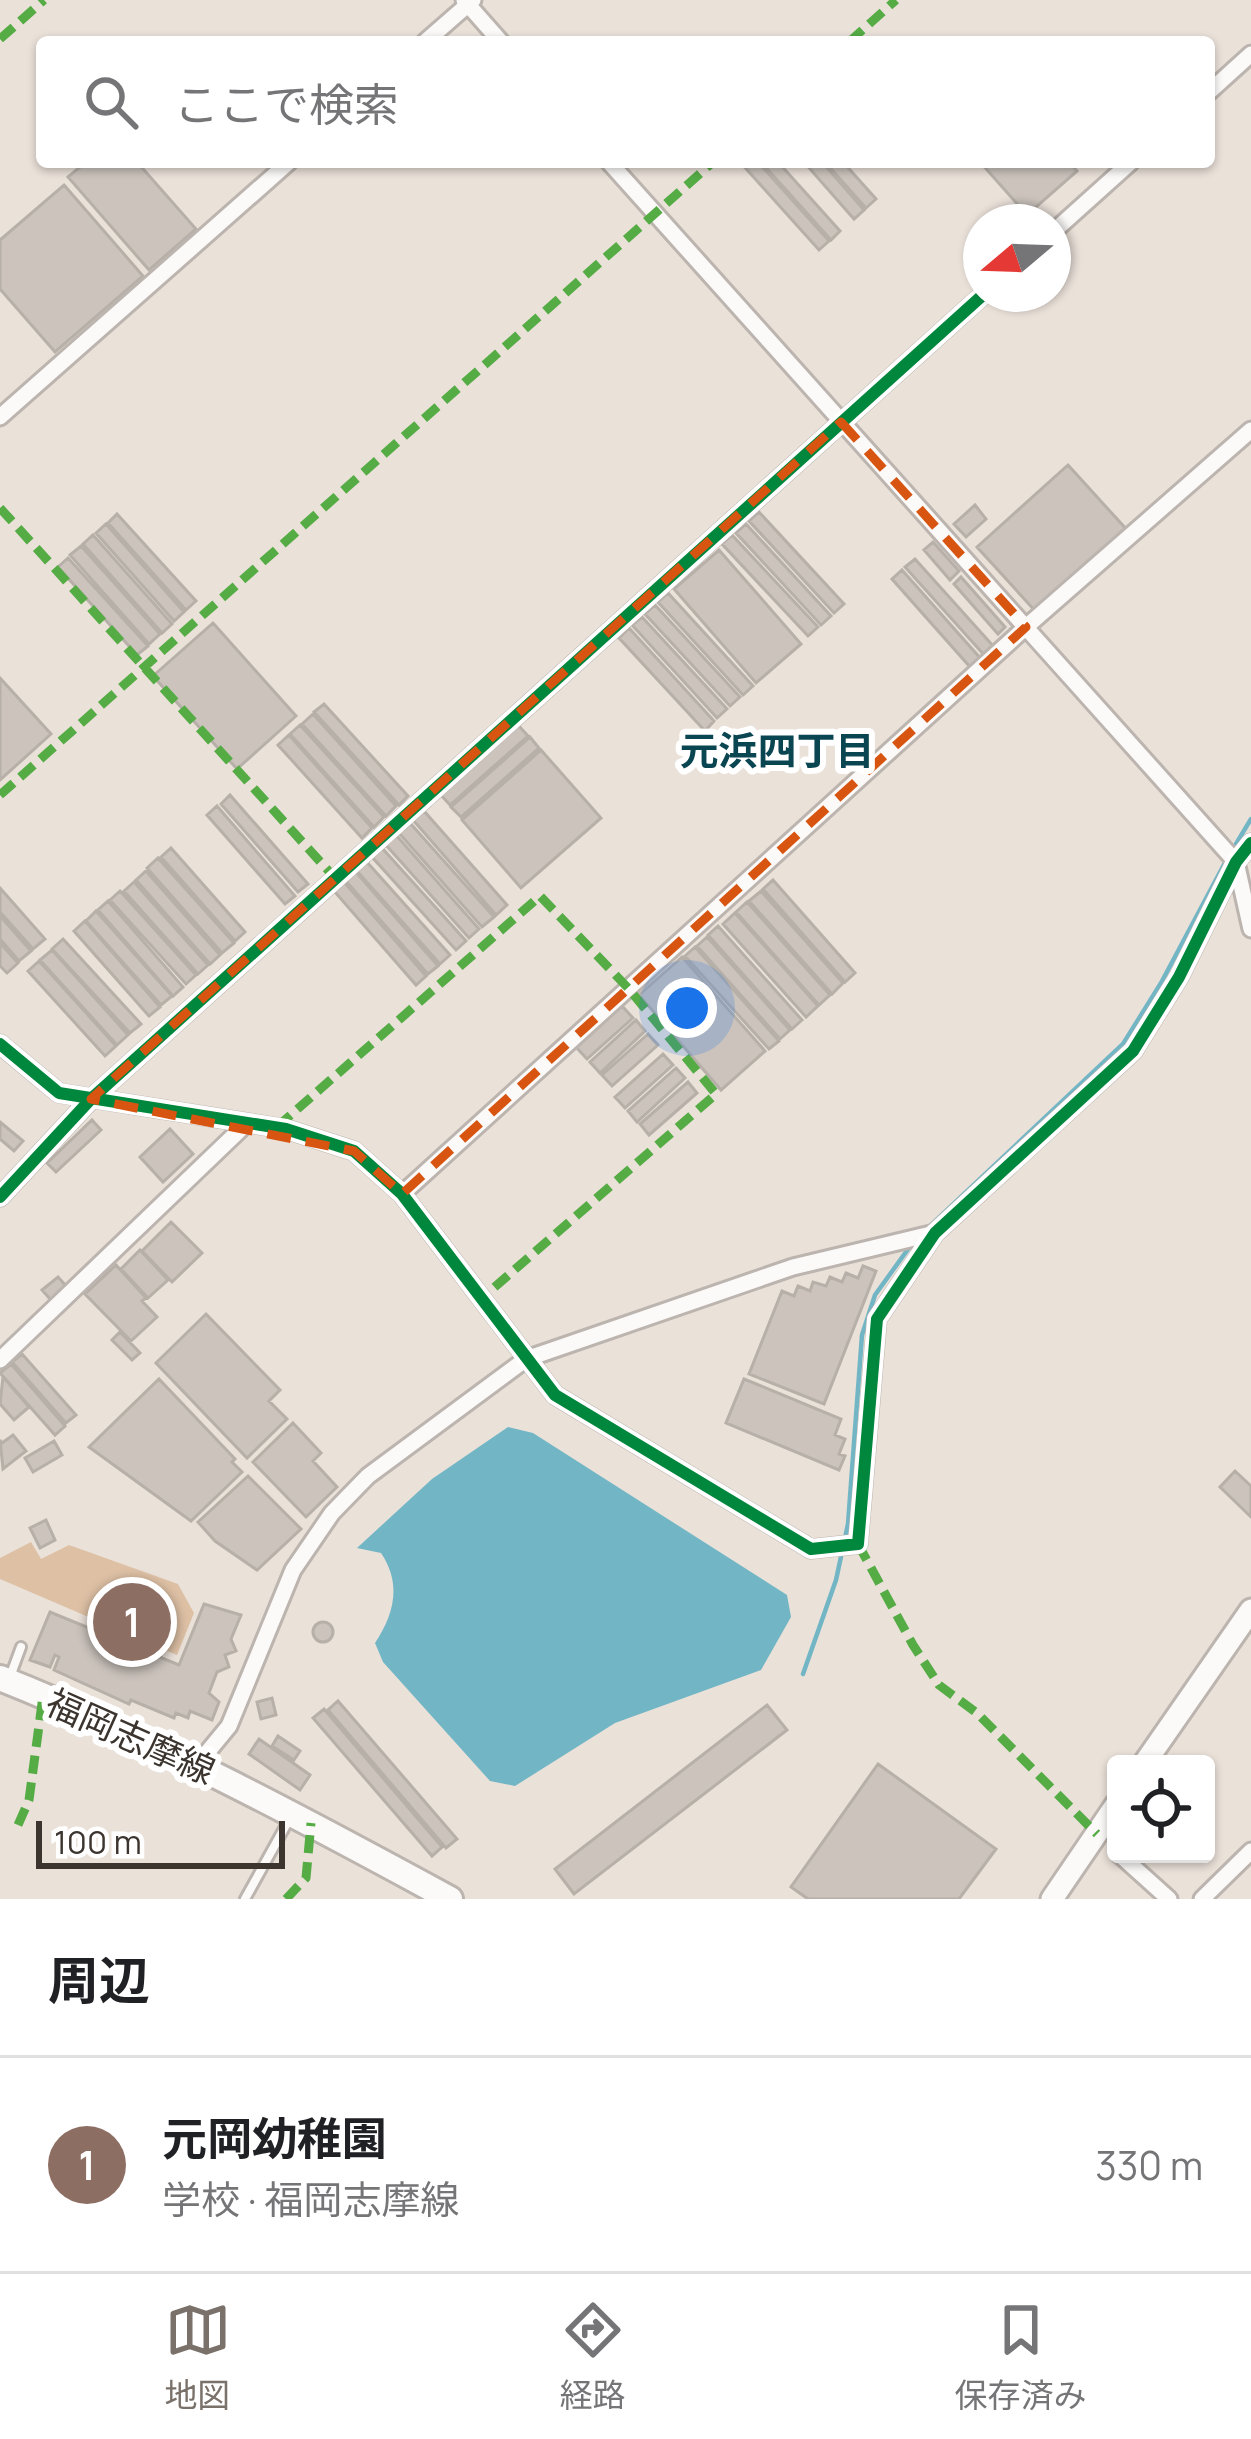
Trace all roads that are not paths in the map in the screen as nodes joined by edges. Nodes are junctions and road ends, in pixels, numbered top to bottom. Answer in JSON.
{"nodes":[{"id":1,"x":468,"y":2,"type":"edge"},
{"id":2,"x":431,"y":36,"type":"edge"},
{"id":3,"x":496,"y":36,"type":"edge"},
{"id":4,"x":1251,"y":54,"type":"edge"},
{"id":5,"x":1215,"y":87,"type":"edge"},
{"id":6,"x":282,"y":168,"type":"edge"},
{"id":7,"x":614,"y":168,"type":"edge"},
{"id":8,"x":1124,"y":168,"type":"edge"},
{"id":9,"x":1071,"y":216,"type":"edge"},
{"id":10,"x":964,"y":312,"type":"edge"},
{"id":11,"x":0,"y":417,"type":"edge"},
{"id":12,"x":842,"y":422,"type":"junction"},
{"id":13,"x":1251,"y":430,"type":"edge"},
{"id":14,"x":1026,"y":628,"type":"junction"},
{"id":15,"x":1251,"y":843,"type":"edge"},
{"id":16,"x":1232,"y":857,"type":"junction"},
{"id":17,"x":1251,"y":929,"type":"edge"},
{"id":18,"x":0,"y":1044,"type":"edge"},
{"id":19,"x":92,"y":1099,"type":"junction"},
{"id":20,"x":247,"y":1123,"type":"junction"},
{"id":21,"x":402,"y":1194,"type":"junction"},
{"id":22,"x":0,"y":1197,"type":"edge"},
{"id":23,"x":935,"y":1233,"type":"junction"},
{"id":24,"x":0,"y":1360,"type":"edge"},
{"id":25,"x":526,"y":1360,"type":"junction"},
{"id":26,"x":1251,"y":1610,"type":"edge"},
{"id":27,"x":21,"y":1647,"type":"dead end"},
{"id":28,"x":4,"y":1680,"type":"edge"},
{"id":29,"x":1150,"y":1755,"type":"edge"},
{"id":30,"x":196,"y":1766,"type":"junction"},
{"id":31,"x":292,"y":1813,"type":"junction"},
{"id":32,"x":1107,"y":1818,"type":"edge"},
{"id":33,"x":1096,"y":1834,"type":"junction"},
{"id":34,"x":1107,"y":1844,"type":"edge"},
{"id":35,"x":1251,"y":1851,"type":"edge"},
{"id":36,"x":1129,"y":1863,"type":"edge"},
{"id":37,"x":245,"y":1899,"type":"edge"},
{"id":38,"x":450,"y":1899,"type":"edge"},
{"id":39,"x":1052,"y":1899,"type":"edge"},
{"id":40,"x":1169,"y":1899,"type":"edge"},
{"id":41,"x":1202,"y":1899,"type":"edge"}],
"edges":[{"from":1,"to":2,"type":"street"},
{"from":1,"to":3,"type":"street"},
{"from":4,"to":5,"type":"street"},
{"from":6,"to":11,"type":"street"},
{"from":7,"to":12,"type":"street"},
{"from":8,"to":9,"type":"street"},
{"from":10,"to":12,"type":"street"},
{"from":12,"to":14,"type":"street"},
{"from":12,"to":19,"type":"street"},
{"from":13,"to":14,"type":"street"},
{"from":14,"to":16,"type":"street"},
{"from":14,"to":21,"type":"street"},
{"from":15,"to":16,"type":"street"},
{"from":16,"to":17,"type":"street"},
{"from":16,"to":23,"type":"street"},
{"from":18,"to":19,"type":"street"},
{"from":19,"to":20,"type":"street"},
{"from":19,"to":22,"type":"street"},
{"from":20,"to":21,"type":"street"},
{"from":20,"to":24,"type":"street"},
{"from":21,"to":25,"type":"street"},
{"from":23,"to":25,"type":"street"},
{"from":23,"to":25,"type":"street"},
{"from":25,"to":30,"type":"street"},
{"from":26,"to":29,"type":"street"},
{"from":27,"to":28,"type":"lane"},
{"from":28,"to":30,"type":"main road","name":"福岡志摩線"},
{"from":30,"to":31,"type":"main road","name":"福岡志摩線"},
{"from":31,"to":37,"type":"lane"},
{"from":31,"to":38,"type":"main road","name":"福岡志摩線"},
{"from":32,"to":33,"type":"street"},
{"from":33,"to":34,"type":"street"},
{"from":33,"to":39,"type":"street"},
{"from":35,"to":41,"type":"street"},
{"from":36,"to":40,"type":"street"}]}
